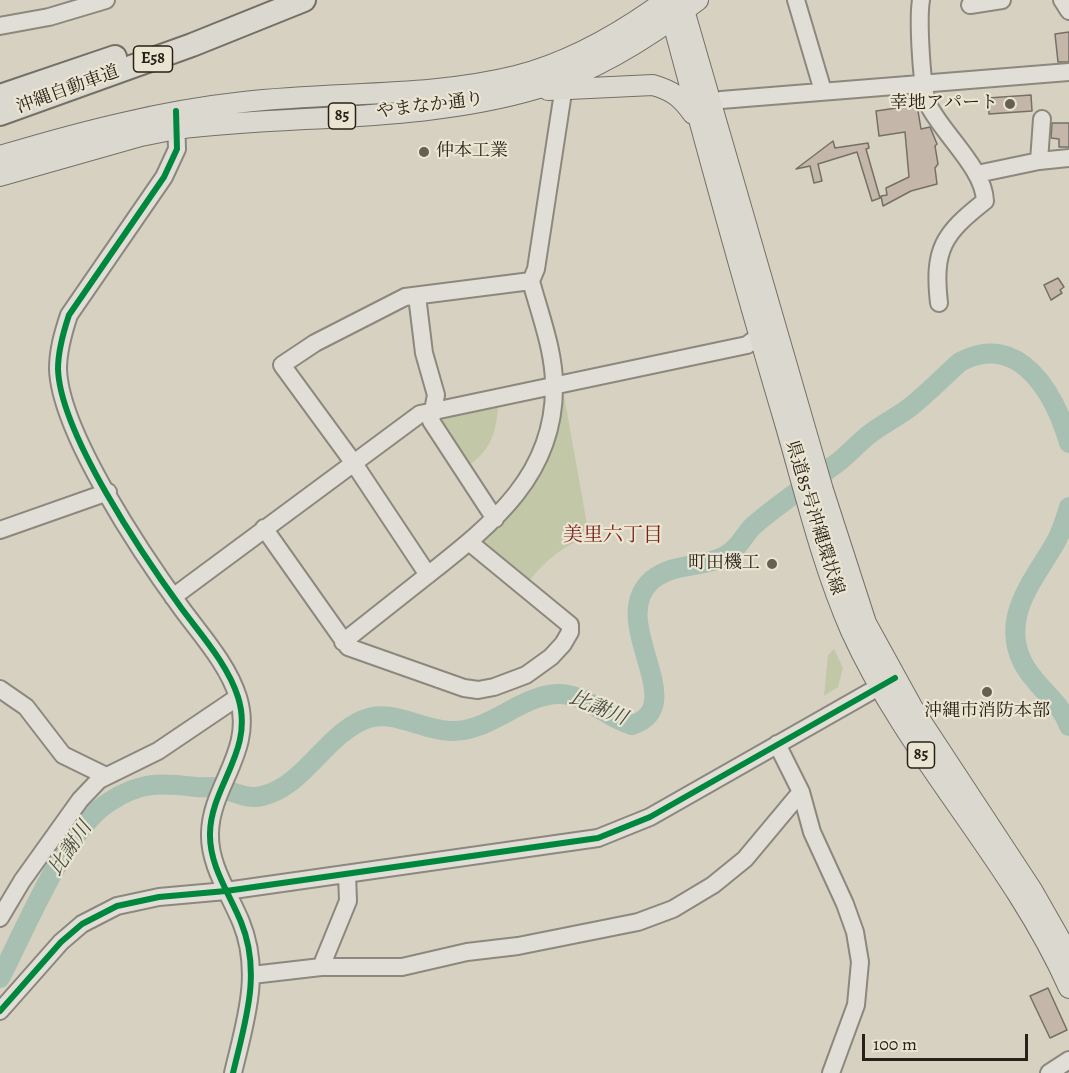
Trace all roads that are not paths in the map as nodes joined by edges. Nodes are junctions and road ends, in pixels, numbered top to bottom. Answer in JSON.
{"nodes":[{"id":1,"x":106,"y":0,"type":"edge"},
{"id":2,"x":266,"y":0,"type":"edge"},
{"id":3,"x":304,"y":0,"type":"edge"},
{"id":4,"x":796,"y":0,"type":"edge"},
{"id":5,"x":921,"y":0,"type":"edge"},
{"id":6,"x":1062,"y":0,"type":"edge"},
{"id":7,"x":677,"y":5,"type":"edge"},
{"id":8,"x":1069,"y":11,"type":"edge"},
{"id":9,"x":0,"y":26,"type":"edge"},
{"id":10,"x":1069,"y":72,"type":"edge"},
{"id":11,"x":925,"y":84,"type":"junction"},
{"id":12,"x":537,"y":89,"type":"junction"},
{"id":13,"x":560,"y":91,"type":"junction"},
{"id":14,"x":823,"y":91,"type":"junction"},
{"id":15,"x":0,"y":96,"type":"edge"},
{"id":16,"x":0,"y":114,"type":"edge"},
{"id":17,"x":705,"y":115,"type":"junction"},
{"id":18,"x":1042,"y":119,"type":"dead end"},
{"id":19,"x":176,"y":120,"type":"junction"},
{"id":20,"x":0,"y":156,"type":"edge"},
{"id":21,"x":1069,"y":158,"type":"edge"},
{"id":22,"x":1039,"y":161,"type":"junction"},
{"id":23,"x":977,"y":174,"type":"junction"},
{"id":24,"x":0,"y":176,"type":"edge"},
{"id":25,"x":531,"y":281,"type":"junction"},
{"id":26,"x":417,"y":296,"type":"junction"},
{"id":27,"x":939,"y":303,"type":"dead end"},
{"id":28,"x":768,"y":334,"type":"junction"},
{"id":29,"x":555,"y":386,"type":"junction"},
{"id":30,"x":431,"y":413,"type":"junction"},
{"id":31,"x":353,"y":462,"type":"junction"},
{"id":32,"x":108,"y":492,"type":"junction"},
{"id":33,"x":495,"y":519,"type":"junction"},
{"id":34,"x":264,"y":528,"type":"junction"},
{"id":35,"x":0,"y":530,"type":"edge"},
{"id":36,"x":470,"y":542,"type":"junction"},
{"id":37,"x":428,"y":575,"type":"junction"},
{"id":38,"x":173,"y":597,"type":"junction"},
{"id":39,"x":343,"y":642,"type":"junction"},
{"id":40,"x":886,"y":682,"type":"junction"},
{"id":41,"x":0,"y":689,"type":"edge"},
{"id":42,"x":238,"y":697,"type":"junction"},
{"id":43,"x":777,"y":744,"type":"junction"},
{"id":44,"x":106,"y":776,"type":"junction"},
{"id":45,"x":801,"y":792,"type":"junction"},
{"id":46,"x":347,"y":874,"type":"junction"},
{"id":47,"x":226,"y":891,"type":"junction"},
{"id":48,"x":0,"y":918,"type":"edge"},
{"id":49,"x":1069,"y":955,"type":"edge"},
{"id":50,"x":321,"y":967,"type":"junction"},
{"id":51,"x":252,"y":975,"type":"junction"},
{"id":52,"x":1069,"y":988,"type":"edge"},
{"id":53,"x":0,"y":1011,"type":"edge"},
{"id":54,"x":1069,"y":1060,"type":"edge"},
{"id":55,"x":233,"y":1073,"type":"edge"},
{"id":56,"x":831,"y":1073,"type":"edge"},
{"id":57,"x":1048,"y":1073,"type":"edge"}],
"edges":[{"from":1,"to":9,"type":"street"},
{"from":2,"to":15,"type":"highway","name":"沖縄自動車道","number":"E58"},
{"from":3,"to":16,"type":"highway","name":"沖縄自動車道","number":"E58"},
{"from":4,"to":14,"type":"street"},
{"from":5,"to":11,"type":"street"},
{"from":6,"to":8,"type":"street"},
{"from":7,"to":12,"type":"main road","name":"やまなか通り","number":"85"},
{"from":7,"to":17,"type":"main road","name":"県道85号沖縄環状線","number":"85"},
{"from":7,"to":19,"type":"main road","name":"やまなか通り","number":"85"},
{"from":10,"to":11,"type":"street"},
{"from":11,"to":14,"type":"street"},
{"from":11,"to":23,"type":"street"},
{"from":12,"to":13,"type":"main road"},
{"from":12,"to":19,"type":"main road","name":"やまなか通り","number":"85"},
{"from":13,"to":17,"type":"main road"},
{"from":13,"to":25,"type":"street"},
{"from":14,"to":17,"type":"street"},
{"from":17,"to":28,"type":"main road","name":"県道85号沖縄環状線","number":"85"},
{"from":18,"to":22,"type":"street"},
{"from":19,"to":20,"type":"main road","name":"やまなか通り","number":"85"},
{"from":19,"to":24,"type":"main road","name":"やまなか通り","number":"85"},
{"from":19,"to":32,"type":"street"},
{"from":21,"to":22,"type":"street"},
{"from":22,"to":23,"type":"street"},
{"from":23,"to":27,"type":"street"},
{"from":25,"to":26,"type":"street"},
{"from":25,"to":29,"type":"street"},
{"from":26,"to":30,"type":"street"},
{"from":26,"to":31,"type":"street"},
{"from":28,"to":29,"type":"street"},
{"from":28,"to":40,"type":"main road","name":"県道85号沖縄環状線","number":"85"},
{"from":29,"to":30,"type":"street"},
{"from":29,"to":33,"type":"street"},
{"from":30,"to":31,"type":"street"},
{"from":30,"to":33,"type":"street"},
{"from":31,"to":34,"type":"street"},
{"from":31,"to":37,"type":"street"},
{"from":32,"to":35,"type":"street"},
{"from":32,"to":38,"type":"street"},
{"from":33,"to":36,"type":"street"},
{"from":34,"to":38,"type":"street"},
{"from":34,"to":39,"type":"street"},
{"from":36,"to":37,"type":"street"},
{"from":36,"to":39,"type":"street"},
{"from":37,"to":39,"type":"street"},
{"from":38,"to":42,"type":"street"},
{"from":40,"to":43,"type":"street"},
{"from":40,"to":49,"type":"main road","name":"県道85号沖縄環状線","number":"85"},
{"from":40,"to":52,"type":"main road","name":"県道85号沖縄環状線","number":"85"},
{"from":41,"to":44,"type":"street"},
{"from":42,"to":44,"type":"street"},
{"from":42,"to":47,"type":"street"},
{"from":43,"to":45,"type":"street"},
{"from":43,"to":46,"type":"street"},
{"from":44,"to":48,"type":"street"},
{"from":45,"to":50,"type":"street"},
{"from":45,"to":56,"type":"street"},
{"from":46,"to":47,"type":"street"},
{"from":46,"to":50,"type":"street"},
{"from":47,"to":51,"type":"street"},
{"from":47,"to":53,"type":"street"},
{"from":50,"to":51,"type":"street"},
{"from":51,"to":55,"type":"street"},
{"from":54,"to":57,"type":"street"}]}
